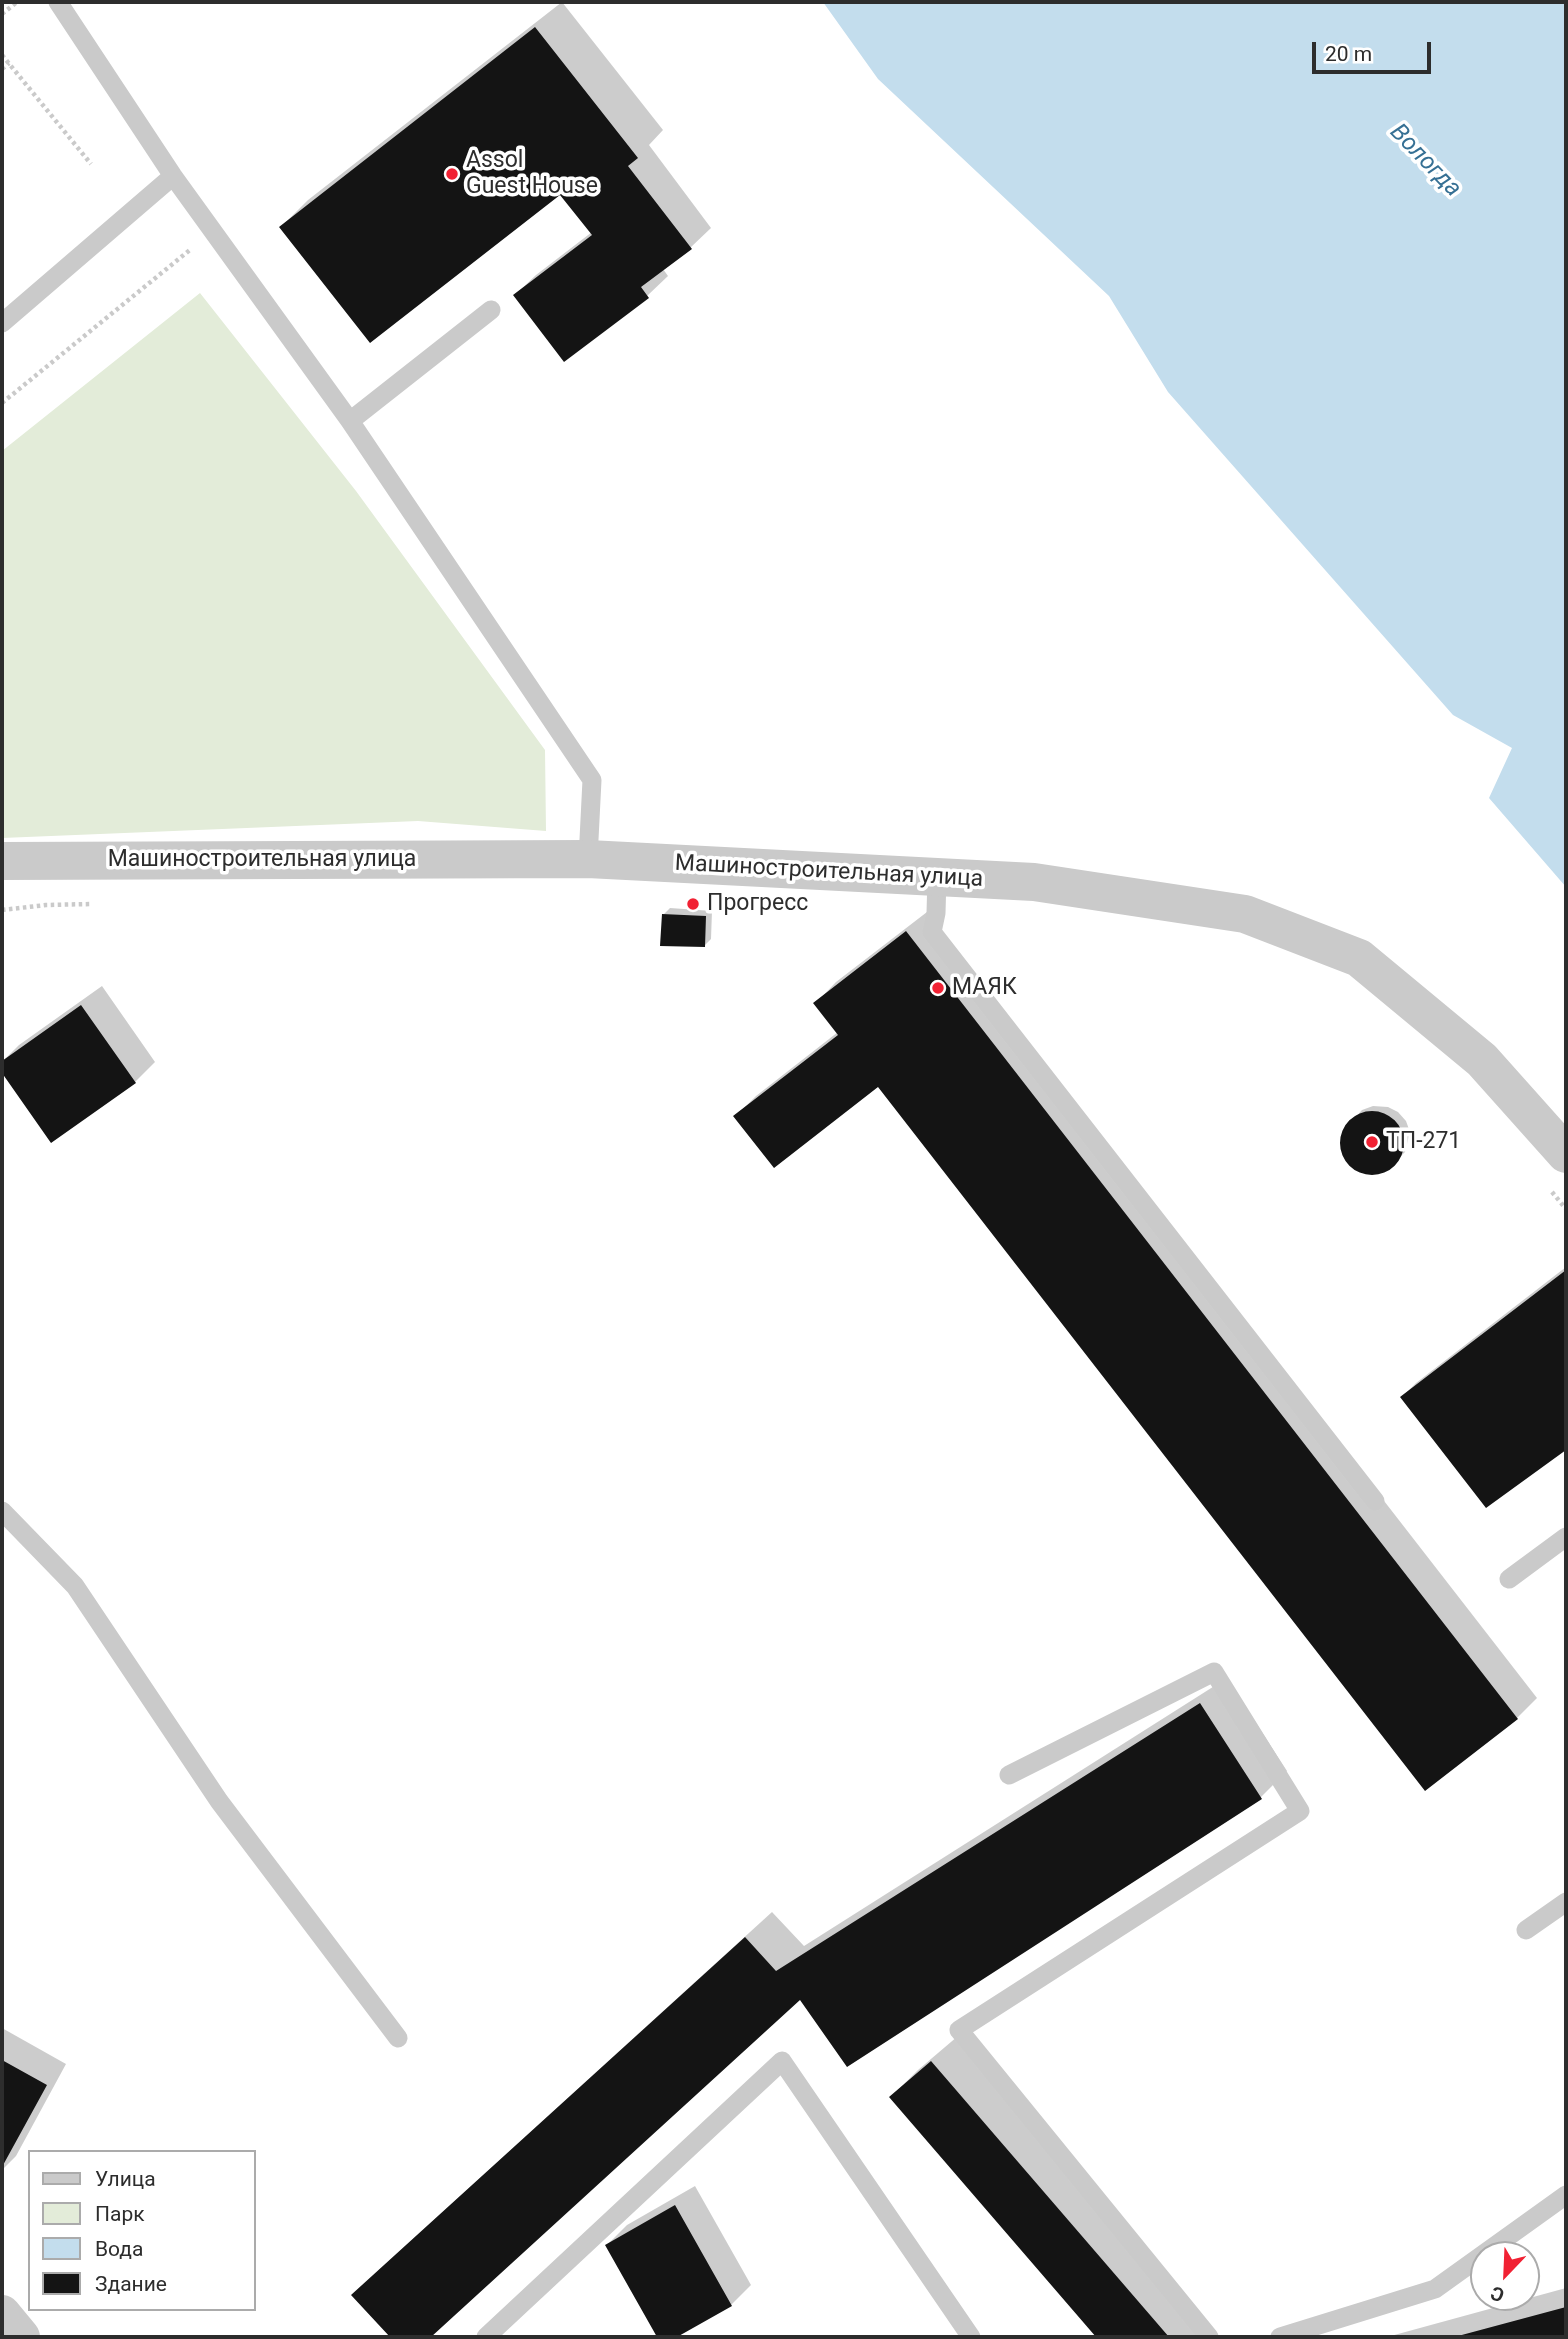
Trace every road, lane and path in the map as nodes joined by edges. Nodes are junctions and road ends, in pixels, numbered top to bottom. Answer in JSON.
{"nodes":[{"id":1,"x":17,"y":2,"type":"edge"},
{"id":2,"x":58,"y":2,"type":"edge"},
{"id":3,"x":2,"y":14,"type":"edge"},
{"id":4,"x":2,"y":55,"type":"edge"},
{"id":5,"x":9,"y":63,"type":"junction"},
{"id":6,"x":2,"y":69,"type":"edge"},
{"id":7,"x":91,"y":164,"type":"dead end"},
{"id":8,"x":173,"y":176,"type":"junction"},
{"id":9,"x":213,"y":231,"type":"junction"},
{"id":10,"x":491,"y":310,"type":"dead end"},
{"id":11,"x":2,"y":323,"type":"edge"},
{"id":12,"x":2,"y":403,"type":"edge"},
{"id":13,"x":350,"y":421,"type":"junction"},
{"id":14,"x":588,"y":859,"type":"junction"},
{"id":15,"x":2,"y":860,"type":"edge"},
{"id":16,"x":937,"y":877,"type":"junction"},
{"id":17,"x":102,"y":903,"type":"dead end"},
{"id":18,"x":2,"y":910,"type":"edge"},
{"id":19,"x":1566,"y":1154,"type":"edge"},
{"id":20,"x":1549,"y":1189,"type":"dead end"},
{"id":21,"x":1566,"y":1209,"type":"edge"},
{"id":22,"x":1375,"y":1502,"type":"dead end"},
{"id":23,"x":2,"y":1511,"type":"edge"},
{"id":24,"x":1566,"y":1537,"type":"edge"},
{"id":25,"x":1509,"y":1579,"type":"dead end"},
{"id":26,"x":1009,"y":1775,"type":"dead end"},
{"id":27,"x":1566,"y":1902,"type":"edge"},
{"id":28,"x":1526,"y":1930,"type":"dead end"},
{"id":29,"x":398,"y":2038,"type":"dead end"},
{"id":30,"x":1566,"y":2195,"type":"edge"},
{"id":31,"x":2,"y":2314,"type":"edge"},
{"id":32,"x":21,"y":2337,"type":"edge"},
{"id":33,"x":486,"y":2337,"type":"edge"},
{"id":34,"x":971,"y":2337,"type":"edge"},
{"id":35,"x":1209,"y":2337,"type":"edge"},
{"id":36,"x":1280,"y":2337,"type":"edge"}],
"edges":[{"from":1,"to":3,"type":"path"},
{"from":2,"to":8,"type":"lane"},
{"from":4,"to":5,"type":"path"},
{"from":5,"to":6,"type":"path"},
{"from":5,"to":7,"type":"path"},
{"from":8,"to":9,"type":"lane"},
{"from":8,"to":11,"type":"lane"},
{"from":9,"to":12,"type":"path"},
{"from":9,"to":13,"type":"lane"},
{"from":10,"to":13,"type":"lane"},
{"from":13,"to":14,"type":"lane"},
{"from":14,"to":15,"type":"street","name":"Машиностроительная улица"},
{"from":14,"to":16,"type":"street","name":"Машиностроительная улица"},
{"from":16,"to":19,"type":"street","name":"Машиностроительная улица"},
{"from":16,"to":22,"type":"lane"},
{"from":17,"to":18,"type":"path"},
{"from":20,"to":21,"type":"path"},
{"from":23,"to":29,"type":"lane"},
{"from":24,"to":25,"type":"lane"},
{"from":26,"to":35,"type":"lane"},
{"from":27,"to":28,"type":"lane"},
{"from":30,"to":36,"type":"lane"},
{"from":31,"to":32,"type":"street"},
{"from":33,"to":34,"type":"lane"}]}
